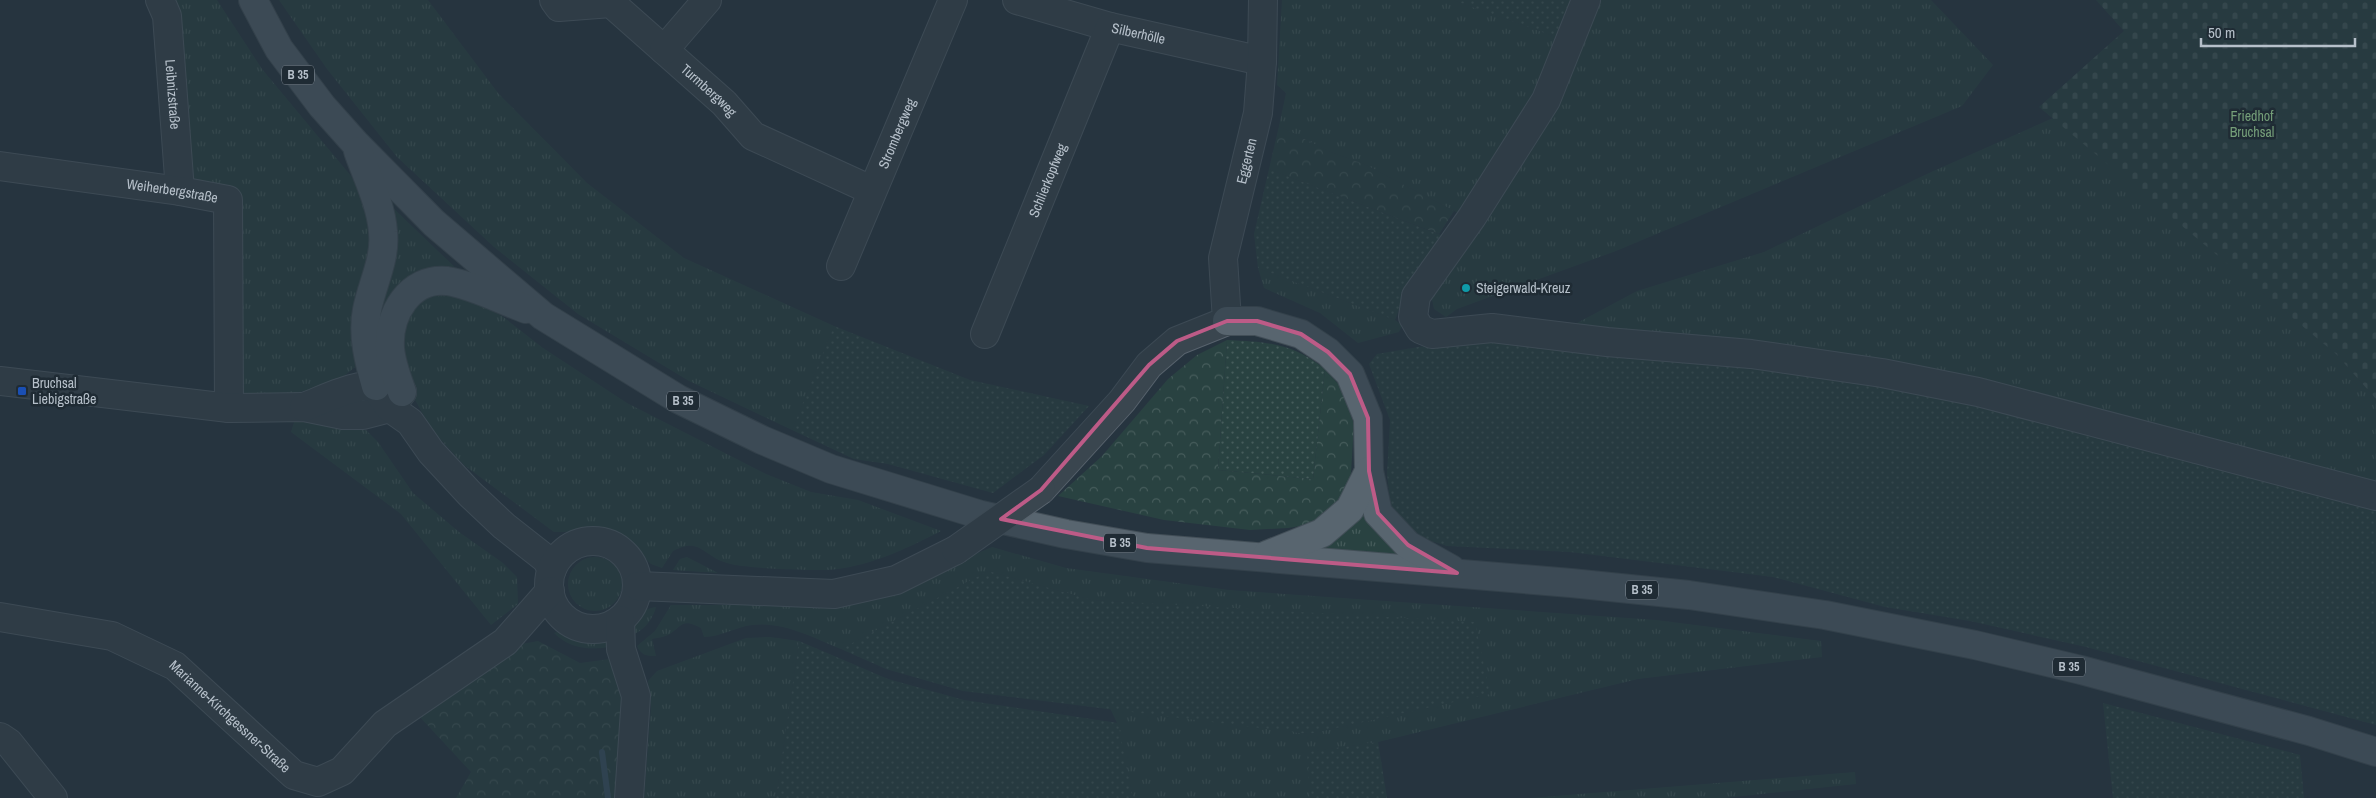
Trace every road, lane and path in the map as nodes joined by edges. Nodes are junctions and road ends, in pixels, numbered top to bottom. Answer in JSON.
{"nodes":[{"id":1,"x":160,"y":0,"type":"edge"},
{"id":2,"x":253,"y":0,"type":"edge"},
{"id":3,"x":554,"y":0,"type":"edge"},
{"id":4,"x":706,"y":0,"type":"edge"},
{"id":5,"x":953,"y":0,"type":"edge"},
{"id":6,"x":1017,"y":0,"type":"edge"},
{"id":7,"x":1263,"y":0,"type":"edge"},
{"id":8,"x":1586,"y":0,"type":"edge"},
{"id":9,"x":1110,"y":27,"type":"junction"},
{"id":10,"x":664,"y":50,"type":"junction"},
{"id":11,"x":1262,"y":61,"type":"junction"},
{"id":12,"x":355,"y":143,"type":"junction"},
{"id":13,"x":0,"y":166,"type":"edge"},
{"id":14,"x":871,"y":190,"type":"junction"},
{"id":15,"x":180,"y":191,"type":"junction"},
{"id":16,"x":841,"y":266,"type":"dead end"},
{"id":17,"x":544,"y":316,"type":"junction"},
{"id":18,"x":1227,"y":321,"type":"junction"},
{"id":19,"x":985,"y":334,"type":"dead end"},
{"id":20,"x":0,"y":381,"type":"edge"},
{"id":21,"x":394,"y":402,"type":"junction"},
{"id":22,"x":229,"y":408,"type":"junction"},
{"id":23,"x":1369,"y":471,"type":"junction"},
{"id":24,"x":465,"y":487,"type":"junction"},
{"id":25,"x":2376,"y":496,"type":"edge"},
{"id":26,"x":569,"y":548,"type":"junction"},
{"id":27,"x":1260,"y":558,"type":"junction"},
{"id":28,"x":1458,"y":573,"type":"junction"},
{"id":29,"x":551,"y":580,"type":"junction"},
{"id":30,"x":638,"y":586,"type":"junction"},
{"id":31,"x":0,"y":617,"type":"edge"},
{"id":32,"x":568,"y":621,"type":"junction"},
{"id":33,"x":608,"y":624,"type":"junction"},
{"id":34,"x":505,"y":642,"type":"junction"},
{"id":35,"x":0,"y":737,"type":"edge"},
{"id":36,"x":2376,"y":752,"type":"edge"},
{"id":37,"x":317,"y":790,"type":"edge"},
{"id":38,"x":53,"y":798,"type":"edge"},
{"id":39,"x":629,"y":798,"type":"edge"}],
"edges":[{"from":1,"to":15,"type":"street","name":"Leibnizstraße"},
{"from":2,"to":12,"type":"main road","number":"B 35"},
{"from":3,"to":10,"type":"street","name":"Turmbergweg"},
{"from":4,"to":10,"type":"street"},
{"from":5,"to":14,"type":"street","name":"Strombergweg"},
{"from":6,"to":9,"type":"street","name":"Silberhölle"},
{"from":7,"to":11,"type":"street","name":"Eggerten"},
{"from":8,"to":25,"type":"street"},
{"from":9,"to":11,"type":"street","name":"Silberhölle"},
{"from":9,"to":19,"type":"street","name":"Schlierkopfweg"},
{"from":10,"to":14,"type":"street","name":"Turmbergweg"},
{"from":11,"to":18,"type":"street","name":"Eggerten"},
{"from":12,"to":17,"type":"main road","number":"B 35"},
{"from":12,"to":21,"type":"main road"},
{"from":13,"to":15,"type":"street","name":"Weiherbergstraße"},
{"from":14,"to":16,"type":"street","name":"Strombergweg"},
{"from":15,"to":22,"type":"street","name":"Weiherbergstraße"},
{"from":17,"to":21,"type":"main road","number":"B 35"},
{"from":17,"to":27,"type":"main road","number":"B 35"},
{"from":18,"to":23,"type":"main road"},
{"from":18,"to":30,"type":"street","bridge":true},
{"from":20,"to":22,"type":"street"},
{"from":21,"to":22,"type":"street"},
{"from":21,"to":24,"type":"street"},
{"from":23,"to":27,"type":"main road"},
{"from":23,"to":28,"type":"main road"},
{"from":24,"to":26,"type":"street"},
{"from":24,"to":29,"type":"street"},
{"from":26,"to":29,"type":"street"},
{"from":26,"to":30,"type":"street"},
{"from":27,"to":28,"type":"main road","number":"B 35"},
{"from":28,"to":36,"type":"main road","number":"B 35"},
{"from":29,"to":32,"type":"street"},
{"from":29,"to":34,"type":"street"},
{"from":30,"to":33,"type":"street"},
{"from":31,"to":37,"type":"street","name":"Marianne-Kirchgessner-Straße"},
{"from":32,"to":33,"type":"street"},
{"from":32,"to":34,"type":"street"},
{"from":33,"to":39,"type":"street"},
{"from":34,"to":37,"type":"street","name":"Marianne-Kirchgessner-Straße"},
{"from":35,"to":38,"type":"street"}]}
